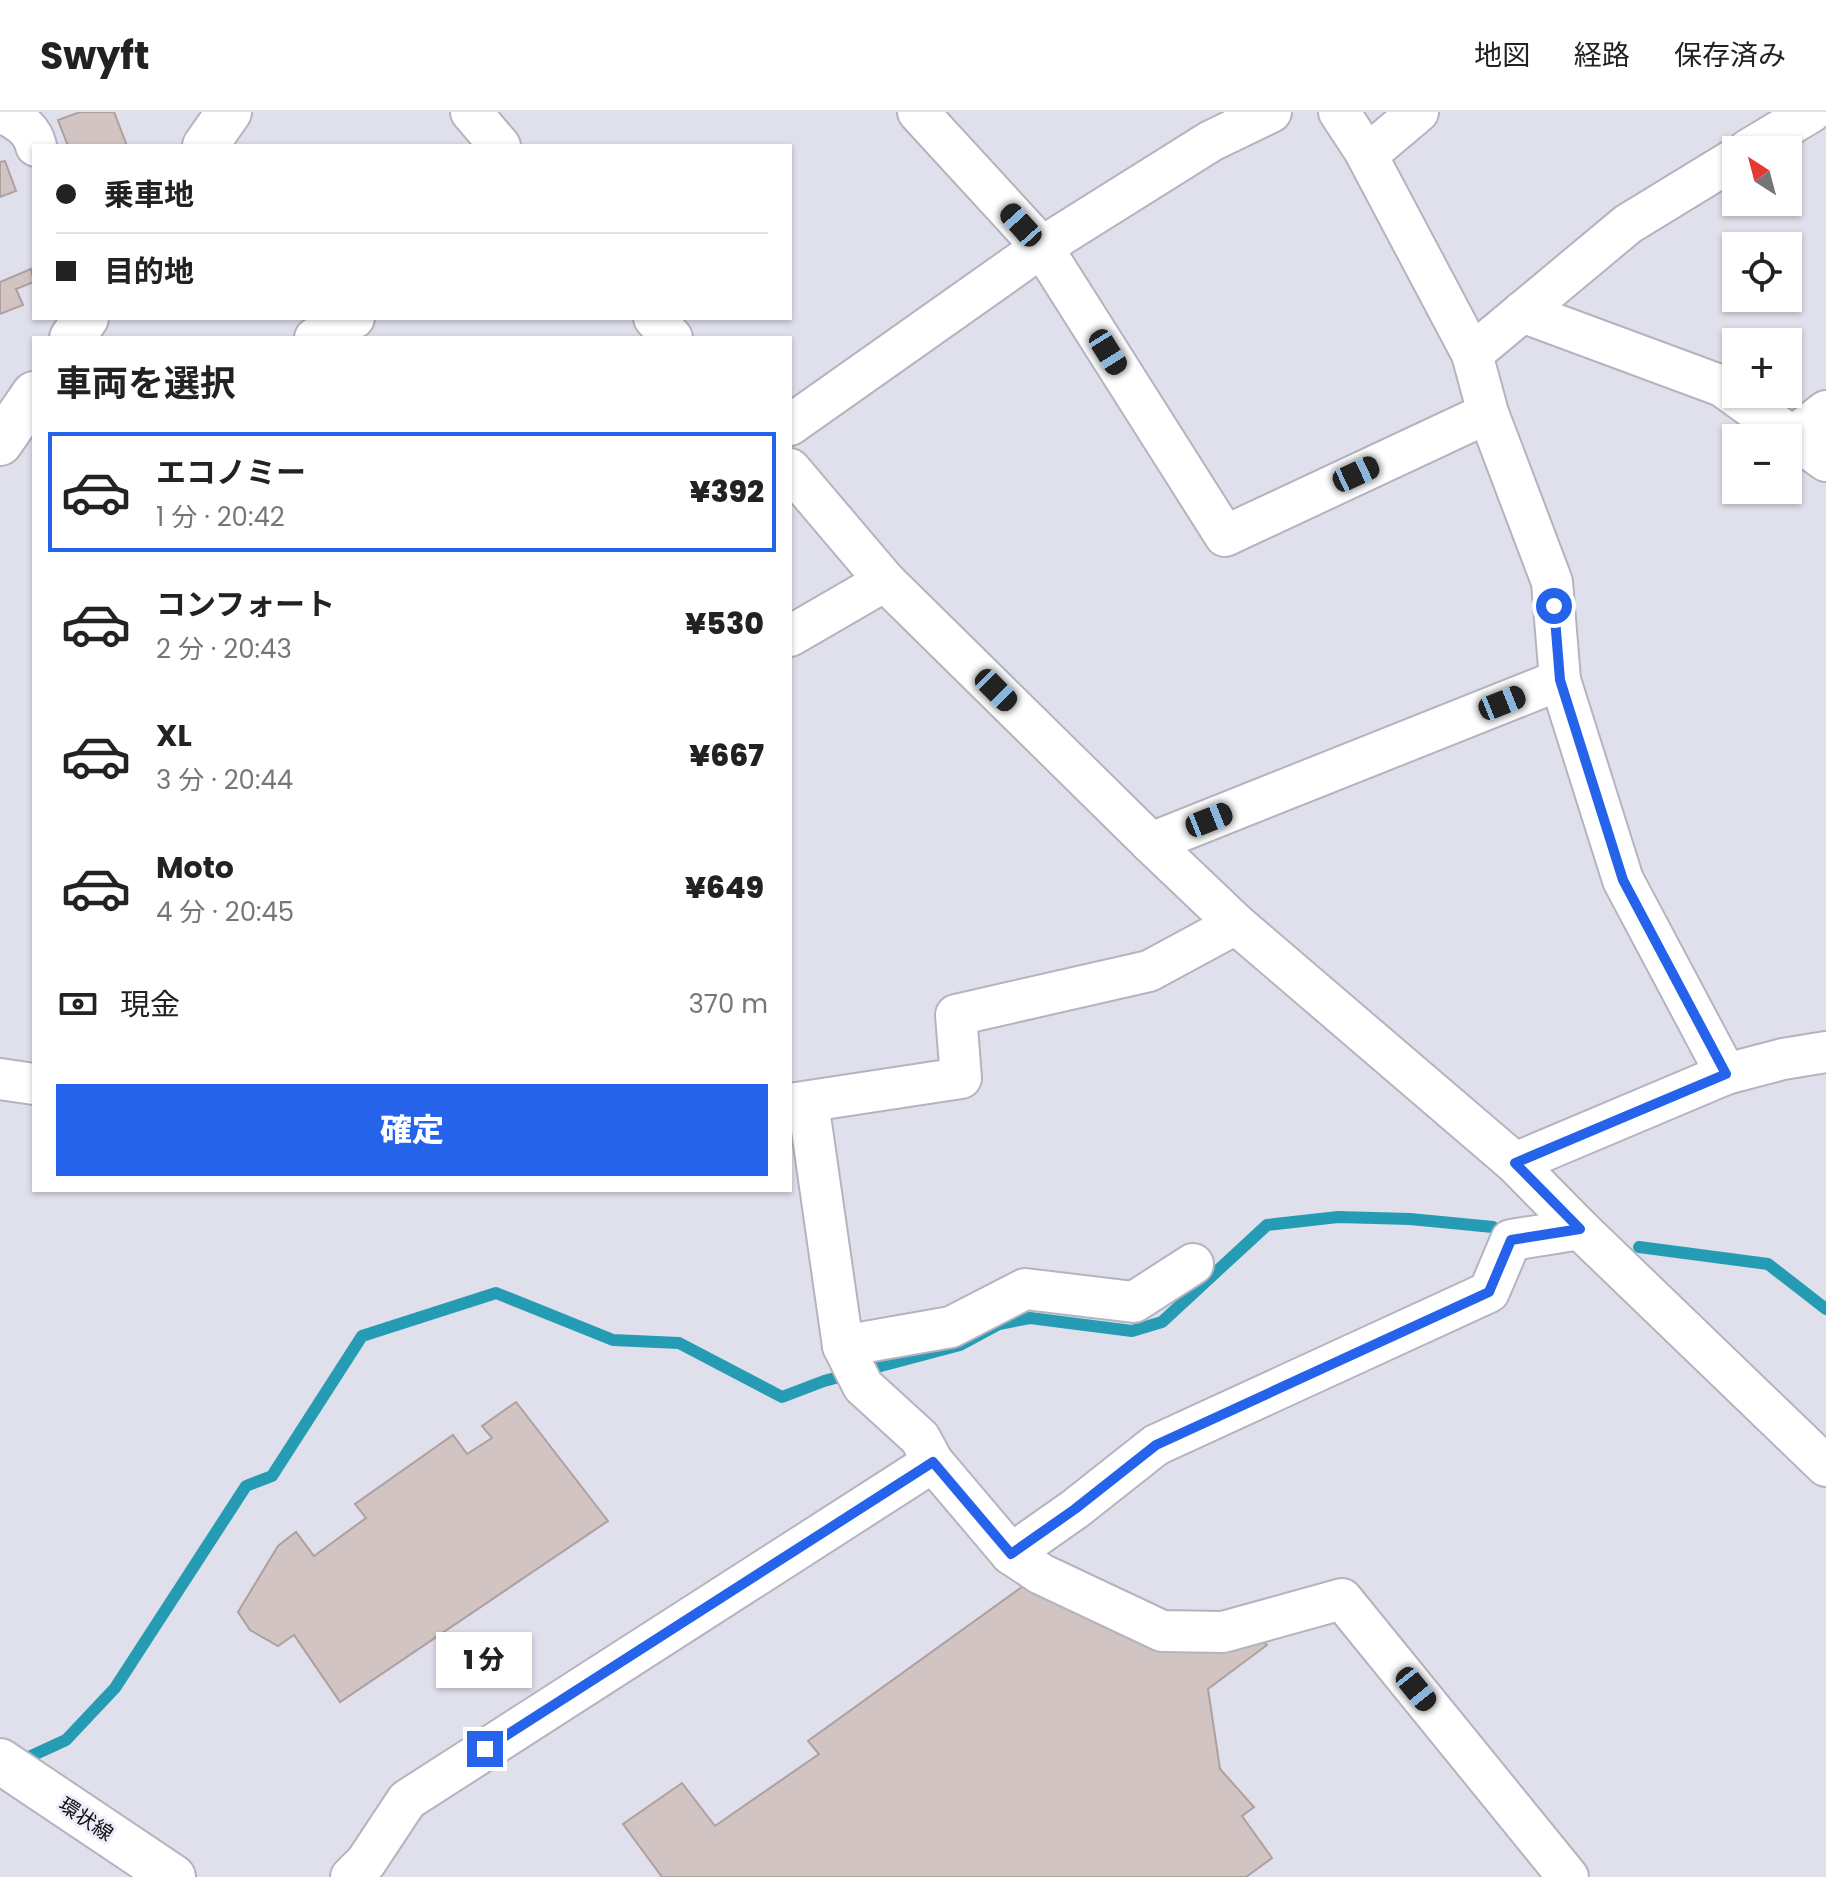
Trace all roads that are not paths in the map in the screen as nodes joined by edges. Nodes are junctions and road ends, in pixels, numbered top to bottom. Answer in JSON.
{"nodes":[{"id":1,"x":1,"y":112,"type":"edge"},
{"id":2,"x":229,"y":112,"type":"edge"},
{"id":3,"x":471,"y":112,"type":"edge"},
{"id":4,"x":918,"y":112,"type":"edge"},
{"id":5,"x":1271,"y":112,"type":"edge"},
{"id":6,"x":1339,"y":112,"type":"edge"},
{"id":7,"x":1418,"y":112,"type":"edge"},
{"id":8,"x":1811,"y":112,"type":"edge"},
{"id":9,"x":1771,"y":136,"type":"edge"},
{"id":10,"x":36,"y":144,"type":"edge"},
{"id":11,"x":206,"y":144,"type":"edge"},
{"id":12,"x":498,"y":144,"type":"edge"},
{"id":13,"x":1367,"y":155,"type":"junction"},
{"id":14,"x":1722,"y":167,"type":"edge"},
{"id":15,"x":1042,"y":247,"type":"junction"},
{"id":16,"x":1522,"y":312,"type":"junction"},
{"id":17,"x":350,"y":320,"type":"edge"},
{"id":18,"x":656,"y":320,"type":"edge"},
{"id":19,"x":319,"y":336,"type":"edge"},
{"id":20,"x":670,"y":336,"type":"edge"},
{"id":21,"x":1472,"y":354,"type":"junction"},
{"id":22,"x":32,"y":397,"type":"edge"},
{"id":23,"x":1826,"y":411,"type":"edge"},
{"id":24,"x":1488,"y":413,"type":"junction"},
{"id":25,"x":792,"y":424,"type":"edge"},
{"id":26,"x":1772,"y":424,"type":"edge"},
{"id":27,"x":1802,"y":430,"type":"edge"},
{"id":28,"x":0,"y":443,"type":"edge"},
{"id":29,"x":1802,"y":445,"type":"edge"},
{"id":30,"x":1826,"y":461,"type":"edge"},
{"id":31,"x":792,"y":471,"type":"edge"},
{"id":32,"x":885,"y":581,"type":"junction"},
{"id":33,"x":792,"y":635,"type":"edge"},
{"id":34,"x":1560,"y":680,"type":"junction"},
{"id":35,"x":1151,"y":843,"type":"junction"},
{"id":36,"x":1236,"y":924,"type":"junction"},
{"id":37,"x":1826,"y":1052,"type":"edge"},
{"id":38,"x":1726,"y":1074,"type":"junction"},
{"id":39,"x":0,"y":1079,"type":"edge"},
{"id":40,"x":32,"y":1084,"type":"edge"},
{"id":41,"x":799,"y":1103,"type":"edge"},
{"id":42,"x":1515,"y":1163,"type":"junction"},
{"id":43,"x":1580,"y":1229,"type":"junction"},
{"id":44,"x":1193,"y":1264,"type":"dead end"},
{"id":45,"x":843,"y":1346,"type":"junction"},
{"id":46,"x":933,"y":1462,"type":"junction"},
{"id":47,"x":1826,"y":1466,"type":"edge"},
{"id":48,"x":1011,"y":1554,"type":"junction"},
{"id":49,"x":1,"y":1765,"type":"edge"},
{"id":50,"x":173,"y":1877,"type":"edge"},
{"id":51,"x":351,"y":1877,"type":"edge"},
{"id":52,"x":1568,"y":1877,"type":"edge"}],
"edges":[{"from":1,"to":10,"type":"street"},
{"from":2,"to":11,"type":"street"},
{"from":3,"to":12,"type":"street"},
{"from":4,"to":15,"type":"street"},
{"from":5,"to":15,"type":"street"},
{"from":6,"to":13,"type":"street"},
{"from":7,"to":13,"type":"street"},
{"from":8,"to":9,"type":"street"},
{"from":13,"to":21,"type":"street"},
{"from":14,"to":16,"type":"street"},
{"from":15,"to":24,"type":"street"},
{"from":15,"to":25,"type":"street"},
{"from":16,"to":21,"type":"street"},
{"from":16,"to":26,"type":"street"},
{"from":17,"to":19,"type":"street"},
{"from":18,"to":20,"type":"street"},
{"from":21,"to":24,"type":"street"},
{"from":22,"to":28,"type":"street"},
{"from":23,"to":27,"type":"street"},
{"from":24,"to":34,"type":"street"},
{"from":29,"to":30,"type":"street"},
{"from":31,"to":32,"type":"street"},
{"from":32,"to":33,"type":"street"},
{"from":32,"to":35,"type":"street"},
{"from":34,"to":35,"type":"street"},
{"from":34,"to":38,"type":"street"},
{"from":35,"to":36,"type":"street"},
{"from":36,"to":41,"type":"street"},
{"from":36,"to":42,"type":"street"},
{"from":37,"to":38,"type":"street"},
{"from":38,"to":42,"type":"street"},
{"from":39,"to":40,"type":"street"},
{"from":41,"to":45,"type":"street"},
{"from":42,"to":43,"type":"street"},
{"from":43,"to":47,"type":"street"},
{"from":43,"to":48,"type":"street"},
{"from":44,"to":45,"type":"street"},
{"from":45,"to":46,"type":"street"},
{"from":46,"to":48,"type":"street"},
{"from":46,"to":51,"type":"street"},
{"from":48,"to":52,"type":"street"},
{"from":49,"to":50,"type":"street","name":"環状線"}]}
